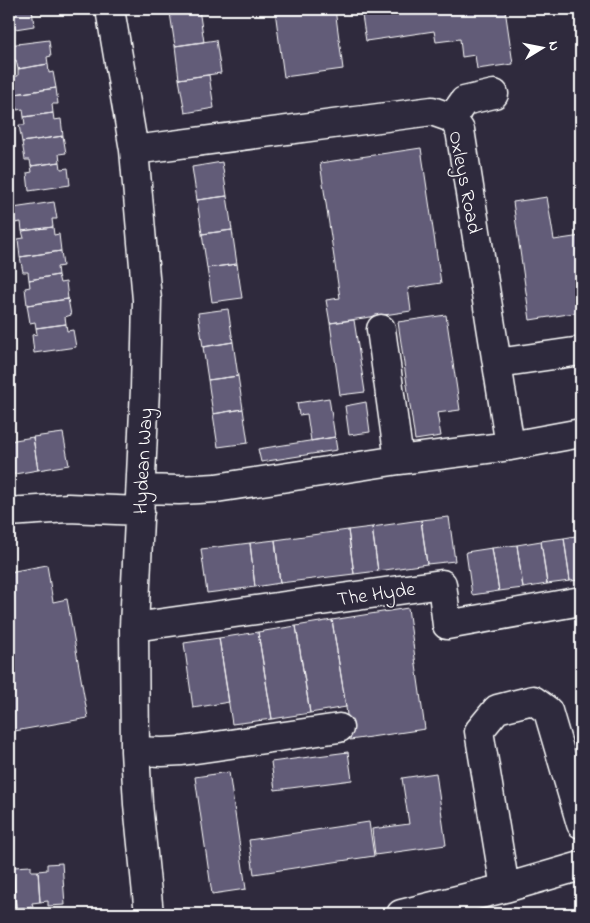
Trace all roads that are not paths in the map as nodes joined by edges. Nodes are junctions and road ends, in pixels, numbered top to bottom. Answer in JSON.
{"nodes":[{"id":1,"x":110,"y":9,"type":"edge"},
{"id":2,"x":494,"y":94,"type":"dead end"},
{"id":3,"x":452,"y":118,"type":"junction"},
{"id":4,"x":134,"y":150,"type":"junction"},
{"id":5,"x":380,"y":329,"type":"dead end"},
{"id":6,"x":581,"y":351,"type":"edge"},
{"id":7,"x":497,"y":362,"type":"junction"},
{"id":8,"x":581,"y":433,"type":"edge"},
{"id":9,"x":510,"y":446,"type":"junction"},
{"id":10,"x":398,"y":460,"type":"junction"},
{"id":11,"x":141,"y":500,"type":"junction"},
{"id":12,"x":9,"y":512,"type":"edge"},
{"id":13,"x":581,"y":601,"type":"edge"},
{"id":14,"x":134,"y":627,"type":"junction"},
{"id":15,"x":339,"y":728,"type":"dead end"},
{"id":16,"x":135,"y":751,"type":"junction"},
{"id":17,"x":581,"y":824,"type":"edge"},
{"id":18,"x":581,"y":866,"type":"edge"},
{"id":19,"x":505,"y":888,"type":"junction"},
{"id":20,"x":149,"y":914,"type":"edge"},
{"id":21,"x":401,"y":914,"type":"edge"}],
"edges":[{"from":1,"to":4,"type":"street","name":"Hydean Way"},
{"from":2,"to":3,"type":"street"},
{"from":3,"to":4,"type":"street","name":"Oxleys Road"},
{"from":3,"to":7,"type":"street","name":"Oxleys Road"},
{"from":4,"to":11,"type":"street","name":"Hydean Way"},
{"from":5,"to":10,"type":"street"},
{"from":6,"to":7,"type":"street"},
{"from":7,"to":9,"type":"street","name":"Oxleys Road"},
{"from":8,"to":9,"type":"street"},
{"from":9,"to":10,"type":"street"},
{"from":10,"to":11,"type":"street"},
{"from":11,"to":12,"type":"street"},
{"from":11,"to":14,"type":"street","name":"Hydean Way"},
{"from":13,"to":14,"type":"street","name":"The Hyde"},
{"from":14,"to":16,"type":"street","name":"Hydean Way"},
{"from":15,"to":16,"type":"street"},
{"from":16,"to":20,"type":"street","name":"Hydean Way"},
{"from":17,"to":19,"type":"street"},
{"from":18,"to":19,"type":"street"},
{"from":19,"to":21,"type":"street"}]}
